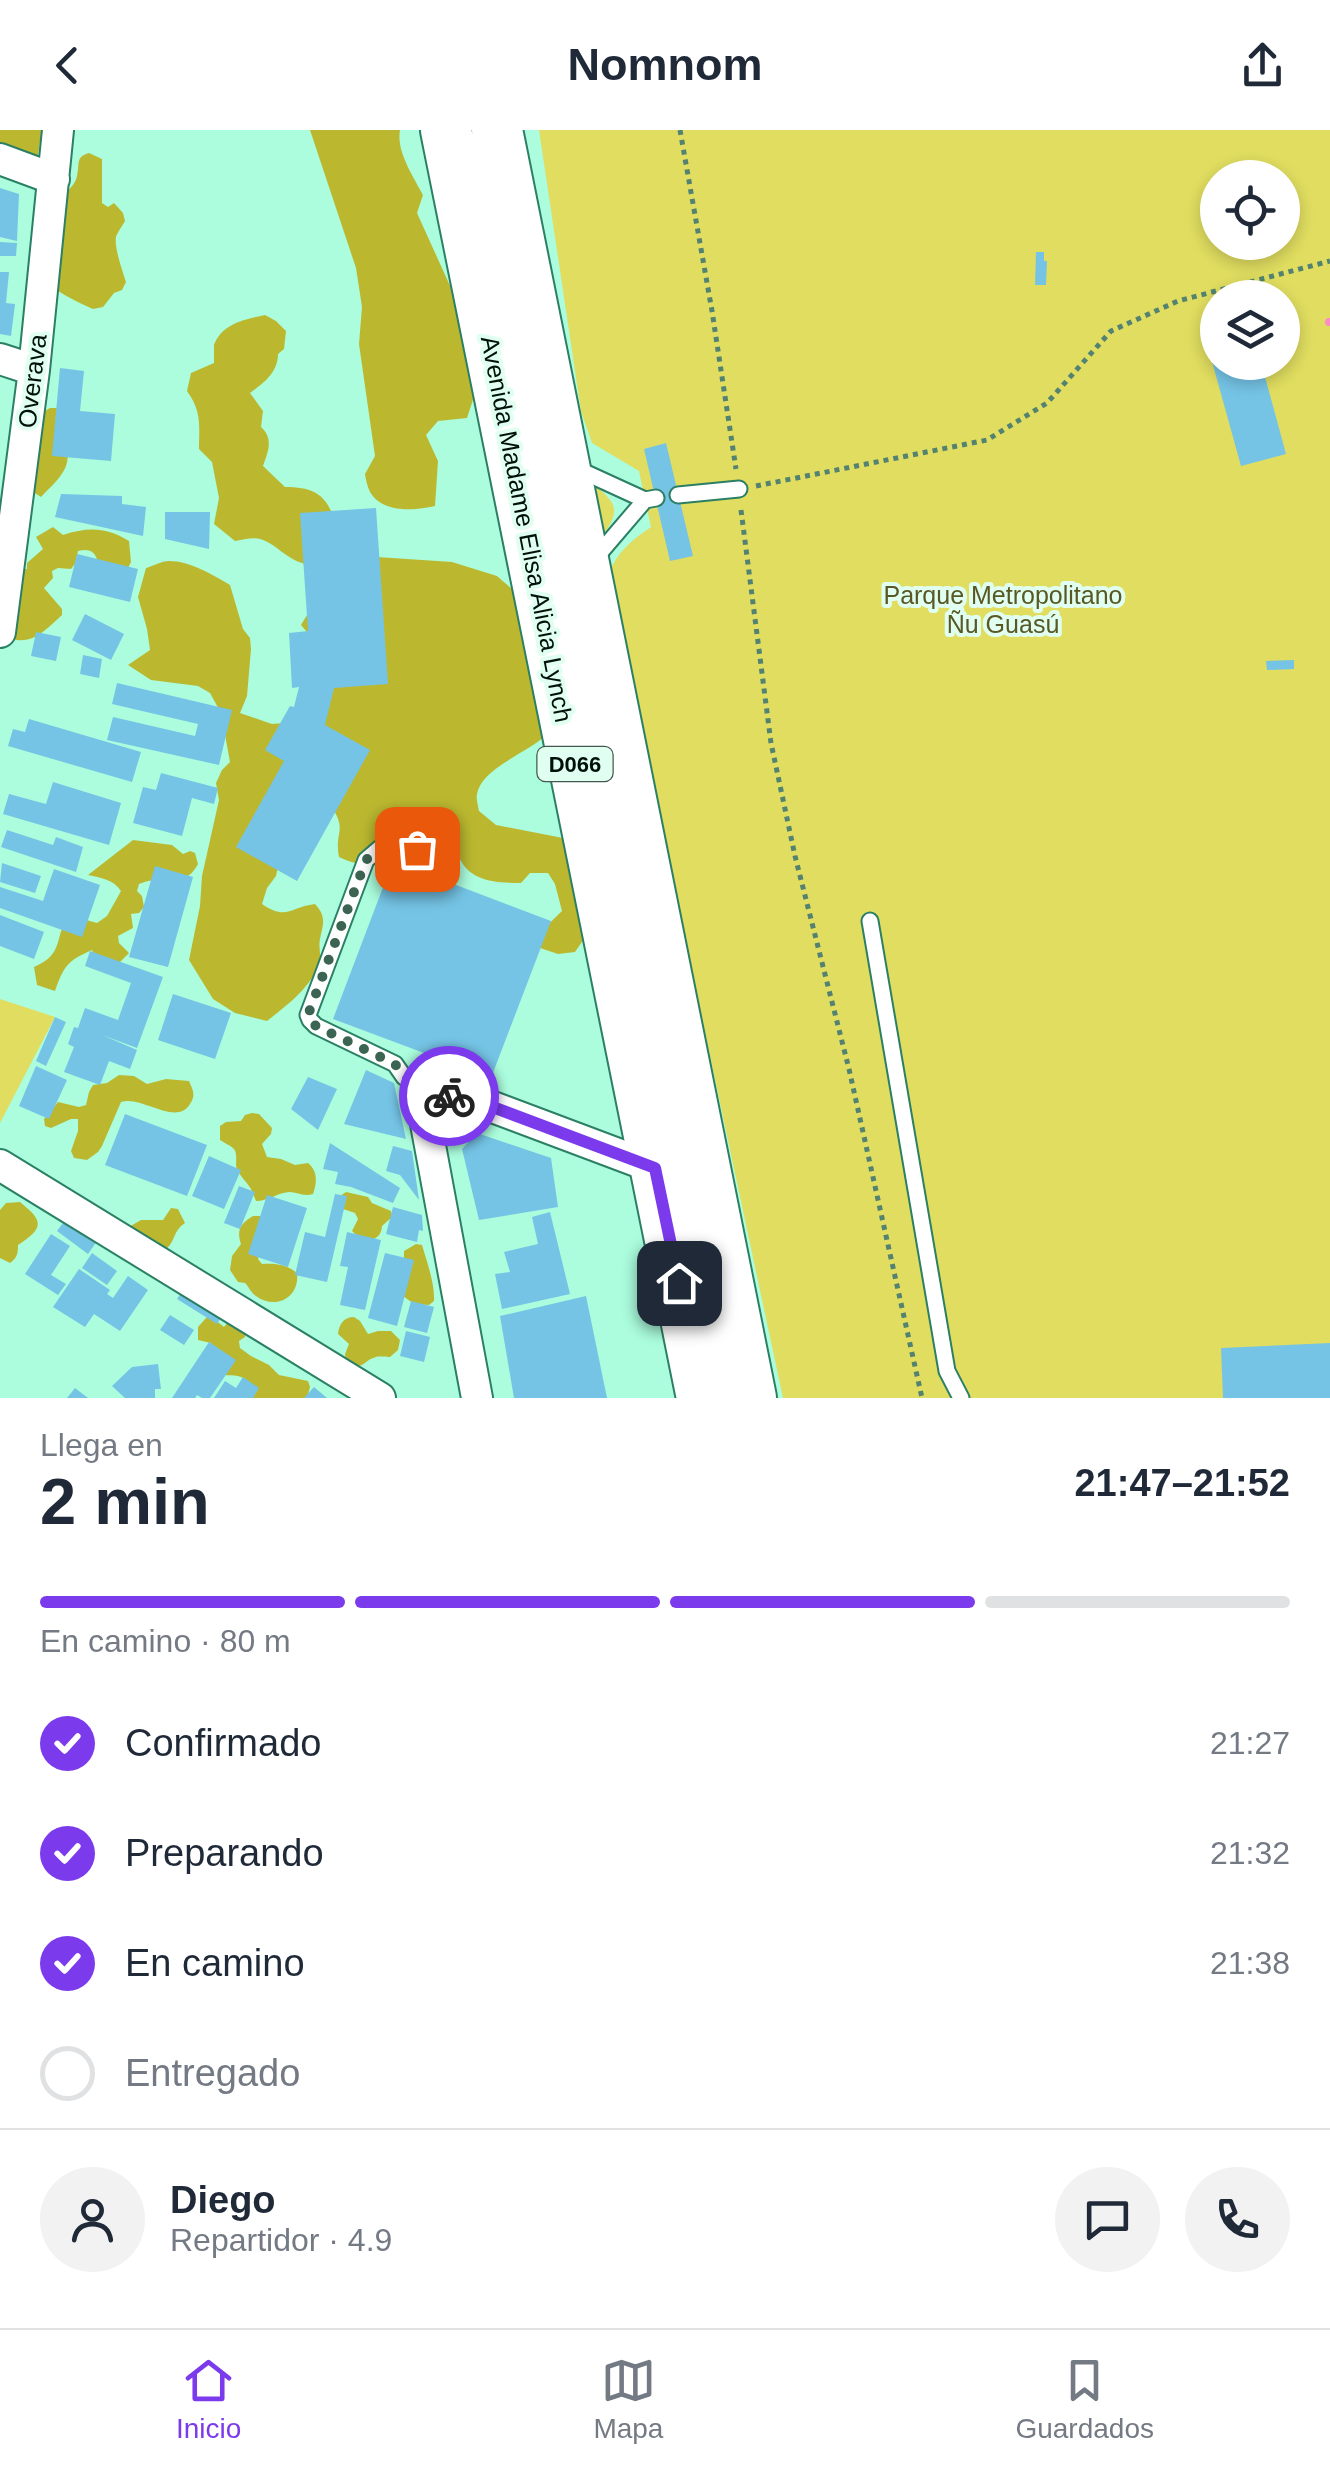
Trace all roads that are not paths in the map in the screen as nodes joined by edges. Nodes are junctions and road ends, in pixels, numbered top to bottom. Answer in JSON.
{"nodes":[{"id":1,"x":58,"y":130,"type":"edge"},
{"id":2,"x":446,"y":130,"type":"edge"},
{"id":3,"x":497,"y":130,"type":"edge"},
{"id":4,"x":0,"y":159,"type":"edge"},
{"id":5,"x":54,"y":179,"type":"junction"},
{"id":6,"x":0,"y":359,"type":"edge"},
{"id":7,"x":34,"y":370,"type":"junction"},
{"id":8,"x":564,"y":464,"type":"junction"},
{"id":9,"x":739,"y":489,"type":"road end"},
{"id":10,"x":678,"y":495,"type":"dead end"},
{"id":11,"x":586,"y":570,"type":"junction"},
{"id":12,"x":0,"y":632,"type":"edge"},
{"id":13,"x":417,"y":849,"type":"dead end"},
{"id":14,"x":870,"y":920,"type":"dead end"},
{"id":15,"x":436,"y":1099,"type":"junction"},
{"id":16,"x":0,"y":1165,"type":"edge"},
{"id":17,"x":655,"y":1168,"type":"junction"},
{"id":18,"x":380,"y":1398,"type":"edge"},
{"id":19,"x":477,"y":1398,"type":"edge"},
{"id":20,"x":702,"y":1398,"type":"edge"},
{"id":21,"x":752,"y":1398,"type":"edge"},
{"id":22,"x":961,"y":1398,"type":"edge"}],
"edges":[{"from":1,"to":5,"type":"street","name":"Overava"},
{"from":2,"to":17,"type":"highway","name":"Avenida Madame Elisa Alicia Lynch","number":"D066"},
{"from":3,"to":8,"type":"highway","name":"Avenida Madame Elisa Alicia Lynch","number":"D066"},
{"from":4,"to":5,"type":"street"},
{"from":5,"to":7,"type":"street","name":"Overava"},
{"from":6,"to":7,"type":"street"},
{"from":7,"to":12,"type":"street","name":"Overava"},
{"from":8,"to":11,"type":"highway","name":"Avenida Madame Elisa Alicia Lynch","number":"D066"},
{"from":8,"to":11,"type":"lane"},
{"from":9,"to":10,"type":"lane"},
{"from":11,"to":21,"type":"highway","name":"Avenida Madame Elisa Alicia Lynch","number":"D066"},
{"from":13,"to":15,"type":"lane"},
{"from":14,"to":22,"type":"lane"},
{"from":15,"to":17,"type":"street"},
{"from":15,"to":19,"type":"street"},
{"from":16,"to":18,"type":"street"},
{"from":17,"to":20,"type":"highway","name":"Avenida Madame Elisa Alicia Lynch","number":"D066"}]}
